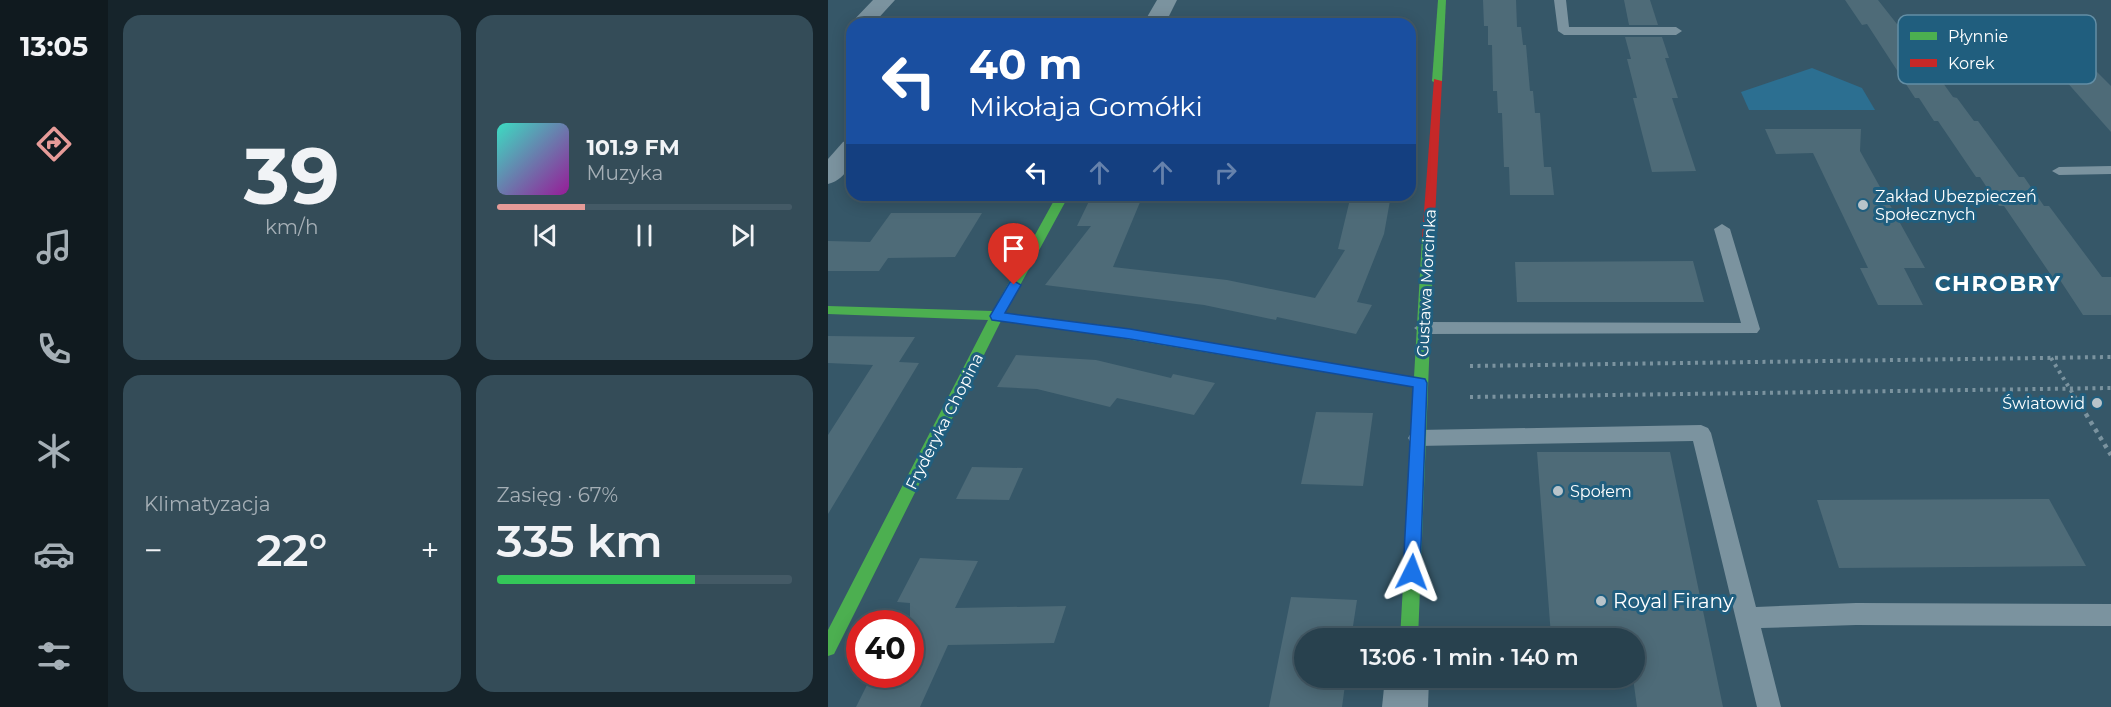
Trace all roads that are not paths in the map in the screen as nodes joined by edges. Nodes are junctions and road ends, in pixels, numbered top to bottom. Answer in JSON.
{"nodes":[{"id":1,"x":885,"y":0,"type":"edge"},
{"id":2,"x":1167,"y":0,"type":"edge"},
{"id":3,"x":1442,"y":0,"type":"edge"},
{"id":4,"x":1560,"y":0,"type":"edge"},
{"id":5,"x":867,"y":18,"type":"edge"},
{"id":6,"x":1157,"y":18,"type":"edge"},
{"id":7,"x":1676,"y":32,"type":"dead end"},
{"id":8,"x":846,"y":154,"type":"edge"},
{"id":9,"x":2111,"y":170,"type":"edge"},
{"id":10,"x":2059,"y":171,"type":"dead end"},
{"id":11,"x":828,"y":177,"type":"edge"},
{"id":12,"x":1060,"y":201,"type":"edge"},
{"id":13,"x":1722,"y":229,"type":"dead end"},
{"id":14,"x":828,"y":310,"type":"edge"},
{"id":15,"x":997,"y":316,"type":"junction"},
{"id":16,"x":1423,"y":328,"type":"junction"},
{"id":17,"x":1420,"y":383,"type":"junction"},
{"id":18,"x":1418,"y":438,"type":"junction"},
{"id":19,"x":2111,"y":615,"type":"edge"},
{"id":20,"x":1749,"y":618,"type":"junction"},
{"id":21,"x":1409,"y":628,"type":"edge"},
{"id":22,"x":828,"y":648,"type":"edge"},
{"id":23,"x":1407,"y":688,"type":"edge"},
{"id":24,"x":1406,"y":707,"type":"edge"},
{"id":25,"x":1769,"y":707,"type":"edge"}],
"edges":[{"from":1,"to":5,"type":"street"},
{"from":2,"to":6,"type":"street"},
{"from":3,"to":16,"type":"street","name":"Gustawa Morcinka"},
{"from":4,"to":7,"type":"lane"},
{"from":8,"to":11,"type":"street"},
{"from":9,"to":10,"type":"lane"},
{"from":12,"to":15,"type":"street","name":"Fryderyka Chopina"},
{"from":13,"to":16,"type":"lane"},
{"from":14,"to":15,"type":"street"},
{"from":15,"to":17,"type":"street"},
{"from":15,"to":22,"type":"street","name":"Fryderyka Chopina"},
{"from":16,"to":17,"type":"street","name":"Gustawa Morcinka"},
{"from":17,"to":18,"type":"street","name":"Gustawa Morcinka"},
{"from":18,"to":20,"type":"lane"},
{"from":18,"to":21,"type":"street","name":"Gustawa Morcinka"},
{"from":19,"to":20,"type":"lane"},
{"from":20,"to":25,"type":"lane"},
{"from":23,"to":24,"type":"street"}]}
